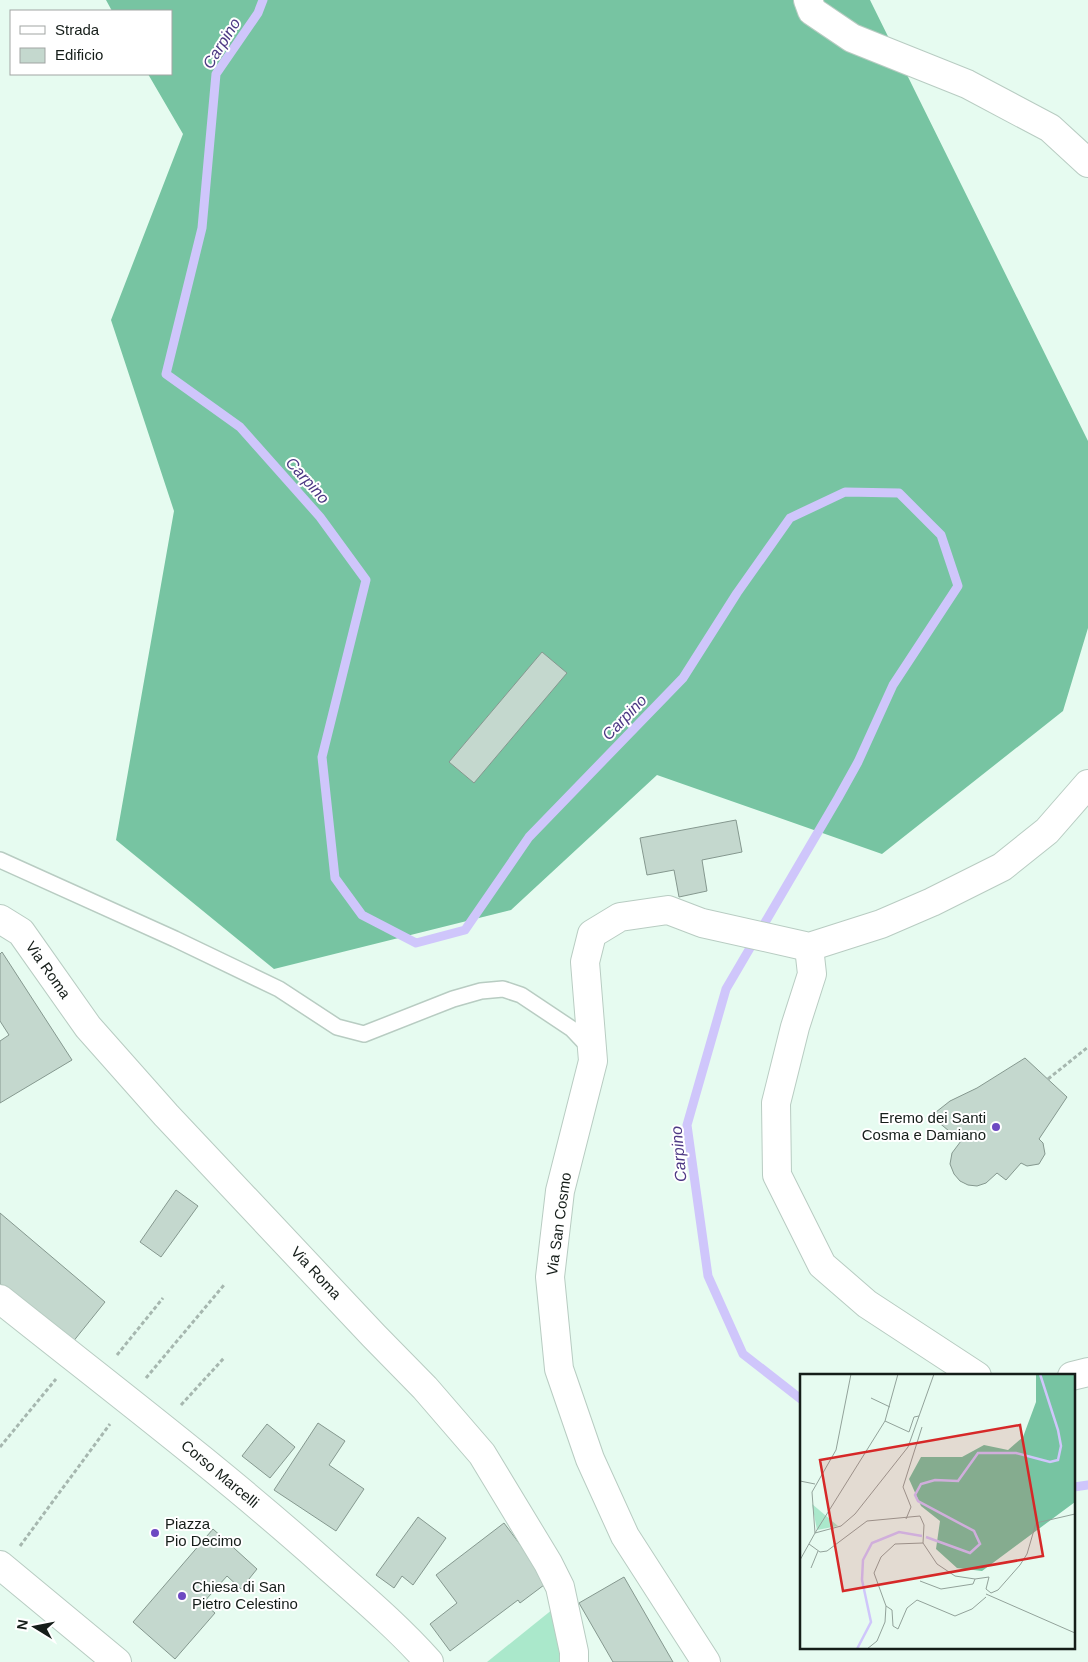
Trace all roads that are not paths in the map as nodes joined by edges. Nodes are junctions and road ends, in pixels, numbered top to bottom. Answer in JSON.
{"nodes":[{"id":1,"x":808,"y":0,"type":"edge"},
{"id":2,"x":1088,"y":163,"type":"edge"},
{"id":3,"x":1088,"y":784,"type":"edge"},
{"id":4,"x":0,"y":860,"type":"edge"},
{"id":5,"x":0,"y":919,"type":"edge"},
{"id":6,"x":801,"y":946,"type":"junction"},
{"id":7,"x":591,"y":1049,"type":"junction"},
{"id":8,"x":0,"y":1299,"type":"edge"},
{"id":9,"x":974,"y":1374,"type":"edge"},
{"id":10,"x":2,"y":1567,"type":"edge"},
{"id":11,"x":116,"y":1662,"type":"edge"},
{"id":12,"x":429,"y":1662,"type":"edge"},
{"id":13,"x":574,"y":1662,"type":"edge"},
{"id":14,"x":706,"y":1662,"type":"edge"}],
"edges":[{"from":1,"to":2,"type":"street"},
{"from":3,"to":6,"type":"street"},
{"from":4,"to":7,"type":"lane"},
{"from":5,"to":13,"type":"street","name":"Via Roma"},
{"from":6,"to":7,"type":"street","name":"Via San Cosmo"},
{"from":6,"to":9,"type":"street"},
{"from":7,"to":14,"type":"street","name":"Via San Cosmo"},
{"from":8,"to":12,"type":"street","name":"Corso Marcelli"},
{"from":10,"to":11,"type":"street"}]}
